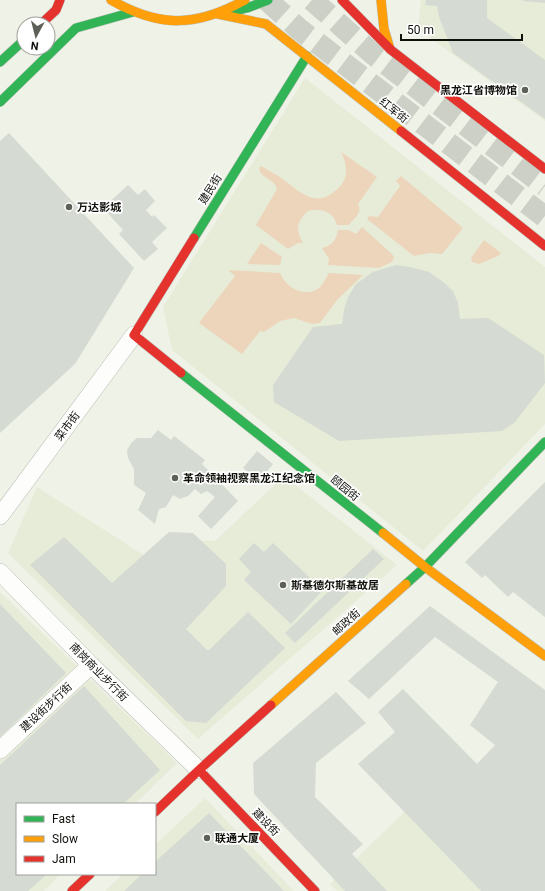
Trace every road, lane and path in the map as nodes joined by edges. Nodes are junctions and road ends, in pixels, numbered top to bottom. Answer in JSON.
{"nodes":[{"id":1,"x":60,"y":0,"type":"edge"},
{"id":2,"x":110,"y":0,"type":"edge"},
{"id":3,"x":245,"y":0,"type":"edge"},
{"id":4,"x":268,"y":0,"type":"edge"},
{"id":5,"x":342,"y":0,"type":"edge"},
{"id":6,"x":381,"y":0,"type":"edge"},
{"id":7,"x":133,"y":12,"type":"junction"},
{"id":8,"x":218,"y":14,"type":"junction"},
{"id":9,"x":50,"y":16,"type":"edge"},
{"id":10,"x":16,"y":47,"type":"edge"},
{"id":11,"x":391,"y":50,"type":"junction"},
{"id":12,"x":307,"y":56,"type":"junction"},
{"id":13,"x":0,"y":62,"type":"edge"},
{"id":14,"x":0,"y":102,"type":"edge"},
{"id":15,"x":545,"y":169,"type":"edge"},
{"id":16,"x":545,"y":246,"type":"edge"},
{"id":17,"x":134,"y":335,"type":"junction"},
{"id":18,"x":545,"y":442,"type":"edge"},
{"id":19,"x":0,"y":516,"type":"edge"},
{"id":20,"x":425,"y":567,"type":"junction"},
{"id":21,"x":0,"y":572,"type":"edge"},
{"id":22,"x":545,"y":656,"type":"edge"},
{"id":23,"x":91,"y":665,"type":"junction"},
{"id":24,"x":0,"y":750,"type":"edge"},
{"id":25,"x":199,"y":770,"type":"junction"},
{"id":26,"x":156,"y":811,"type":"edge"},
{"id":27,"x":89,"y":875,"type":"edge"},
{"id":28,"x":72,"y":891,"type":"edge"},
{"id":29,"x":315,"y":891,"type":"edge"}],
"edges":[{"from":1,"to":9,"type":"street"},
{"from":2,"to":7,"type":"street"},
{"from":3,"to":8,"type":"street"},
{"from":4,"to":8,"type":"street"},
{"from":5,"to":11,"type":"street"},
{"from":6,"to":11,"type":"street"},
{"from":7,"to":8,"type":"street"},
{"from":7,"to":14,"type":"street"},
{"from":8,"to":12,"type":"street","name":"红军街"},
{"from":10,"to":13,"type":"street"},
{"from":11,"to":15,"type":"street"},
{"from":12,"to":16,"type":"street","name":"红军街"},
{"from":12,"to":17,"type":"street","name":"建民街"},
{"from":17,"to":19,"type":"street","name":"菜市街"},
{"from":17,"to":20,"type":"street","name":"颐园街"},
{"from":18,"to":20,"type":"street","name":"邮政街"},
{"from":20,"to":22,"type":"street","name":"颐园街"},
{"from":20,"to":25,"type":"street","name":"邮政街"},
{"from":21,"to":23,"type":"street","name":"南岗商业步行街"},
{"from":23,"to":24,"type":"street","name":"建设街步行街"},
{"from":23,"to":25,"type":"street","name":"南岗商业步行街"},
{"from":25,"to":26,"type":"street","name":"邮政街"},
{"from":25,"to":29,"type":"street","name":"建设街"},
{"from":27,"to":28,"type":"street"}]}
